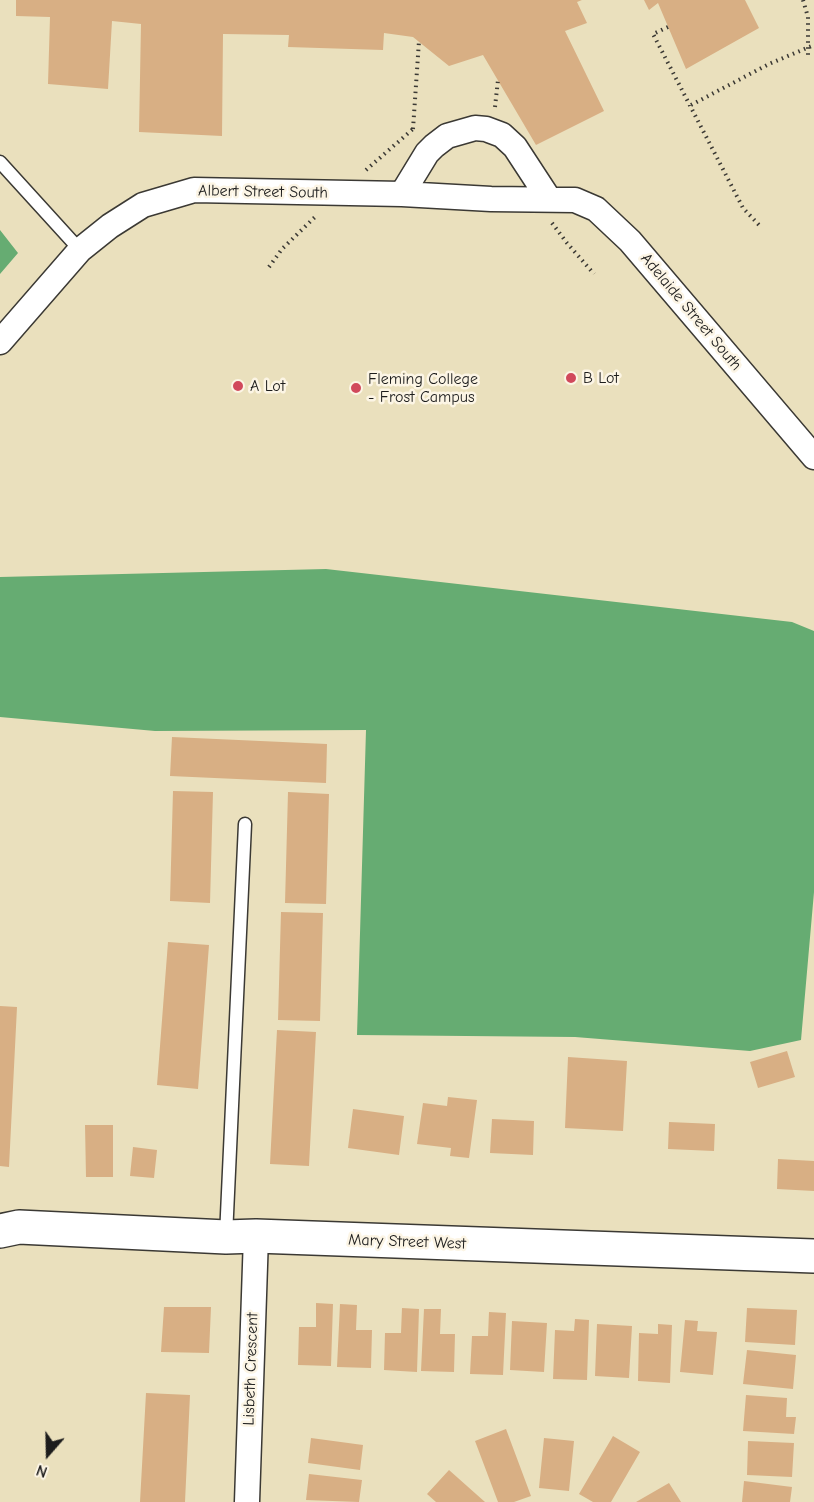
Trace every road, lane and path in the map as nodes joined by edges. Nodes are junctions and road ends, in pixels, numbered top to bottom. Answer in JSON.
{"nodes":[{"id":1,"x":803,"y":0,"type":"edge"},
{"id":2,"x":668,"y":27,"type":"dead end"},
{"id":3,"x":418,"y":41,"type":"dead end"},
{"id":4,"x":814,"y":45,"type":"edge"},
{"id":5,"x":808,"y":48,"type":"junction"},
{"id":6,"x":808,"y":58,"type":"dead end"},
{"id":7,"x":498,"y":80,"type":"dead end"},
{"id":8,"x":691,"y":105,"type":"junction"},
{"id":9,"x":495,"y":108,"type":"dead end"},
{"id":10,"x":430,"y":150,"type":"junction"},
{"id":11,"x":0,"y":162,"type":"edge"},
{"id":12,"x":402,"y":194,"type":"junction"},
{"id":13,"x":549,"y":199,"type":"junction"},
{"id":14,"x":759,"y":225,"type":"dead end"},
{"id":15,"x":80,"y":250,"type":"junction"},
{"id":16,"x":594,"y":274,"type":"dead end"},
{"id":17,"x":0,"y":342,"type":"edge"},
{"id":18,"x":814,"y":457,"type":"edge"},
{"id":19,"x":245,"y":824,"type":"dead end"},
{"id":20,"x":0,"y":1231,"type":"edge"},
{"id":21,"x":241,"y":1237,"type":"junction"},
{"id":22,"x":814,"y":1257,"type":"edge"},
{"id":23,"x":247,"y":1502,"type":"edge"}],
"edges":[{"from":1,"to":5,"type":"path"},
{"from":2,"to":8,"type":"path"},
{"from":3,"to":10,"type":"path"},
{"from":4,"to":5,"type":"path"},
{"from":5,"to":6,"type":"path"},
{"from":5,"to":8,"type":"path"},
{"from":7,"to":9,"type":"path"},
{"from":8,"to":14,"type":"path"},
{"from":10,"to":12,"type":"street"},
{"from":10,"to":13,"type":"street"},
{"from":11,"to":15,"type":"lane"},
{"from":12,"to":13,"type":"street","name":"Albert Street South"},
{"from":12,"to":15,"type":"street","name":"Albert Street South"},
{"from":13,"to":16,"type":"path"},
{"from":13,"to":18,"type":"street","name":"Adelaide Street South"},
{"from":15,"to":17,"type":"street","name":"Albert Street South"},
{"from":19,"to":21,"type":"lane"},
{"from":20,"to":21,"type":"street","name":"Mary Street West"},
{"from":21,"to":22,"type":"street","name":"Mary Street West"},
{"from":21,"to":23,"type":"street","name":"Lisbeth Crescent"}]}
